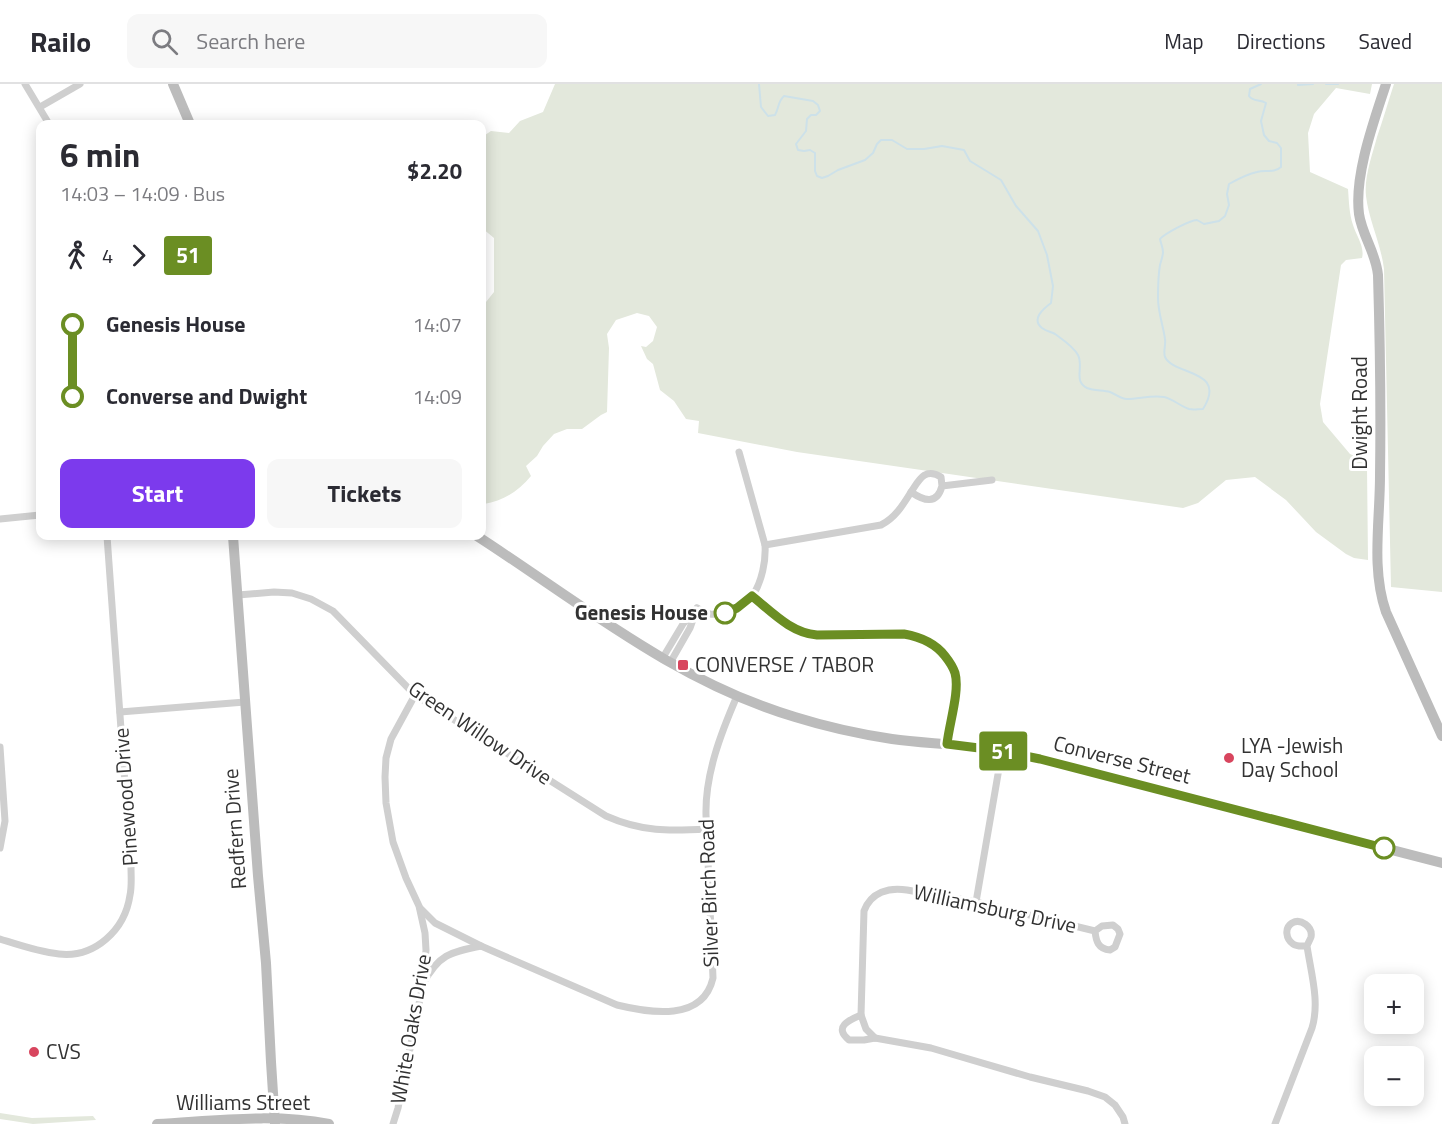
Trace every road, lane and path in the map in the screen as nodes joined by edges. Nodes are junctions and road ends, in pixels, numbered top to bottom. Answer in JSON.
{"nodes":[{"id":1,"x":25,"y":84,"type":"edge"},
{"id":2,"x":80,"y":84,"type":"edge"},
{"id":3,"x":173,"y":84,"type":"edge"},
{"id":4,"x":1386,"y":84,"type":"edge"},
{"id":5,"x":40,"y":107,"type":"junction"},
{"id":6,"x":47,"y":120,"type":"edge"},
{"id":7,"x":188,"y":120,"type":"edge"},
{"id":8,"x":739,"y":452,"type":"dead end"},
{"id":9,"x":992,"y":480,"type":"dead end"},
{"id":10,"x":942,"y":486,"type":"junction"},
{"id":11,"x":911,"y":492,"type":"junction"},
{"id":12,"x":36,"y":515,"type":"edge"},
{"id":13,"x":0,"y":519,"type":"edge"},
{"id":14,"x":107,"y":540,"type":"edge"},
{"id":15,"x":233,"y":540,"type":"edge"},
{"id":16,"x":483,"y":540,"type":"edge"},
{"id":17,"x":765,"y":544,"type":"junction"},
{"id":18,"x":238,"y":595,"type":"junction"},
{"id":19,"x":752,"y":596,"type":"junction"},
{"id":20,"x":666,"y":661,"type":"junction"},
{"id":21,"x":415,"y":695,"type":"junction"},
{"id":22,"x":737,"y":696,"type":"junction"},
{"id":23,"x":245,"y":702,"type":"junction"},
{"id":24,"x":120,"y":712,"type":"junction"},
{"id":25,"x":1442,"y":736,"type":"edge"},
{"id":26,"x":947,"y":744,"type":"junction"},
{"id":27,"x":0,"y":747,"type":"edge"},
{"id":28,"x":1002,"y":751,"type":"junction"},
{"id":29,"x":707,"y":829,"type":"junction"},
{"id":30,"x":0,"y":849,"type":"edge"},
{"id":31,"x":1442,"y":862,"type":"edge"},
{"id":32,"x":976,"y":902,"type":"junction"},
{"id":33,"x":419,"y":906,"type":"junction"},
{"id":34,"x":1095,"y":931,"type":"dead end"},
{"id":35,"x":0,"y":939,"type":"edge"},
{"id":36,"x":481,"y":946,"type":"junction"},
{"id":37,"x":1307,"y":946,"type":"dead end"},
{"id":38,"x":423,"y":984,"type":"junction"},
{"id":39,"x":861,"y":1016,"type":"junction"},
{"id":40,"x":875,"y":1038,"type":"junction"},
{"id":41,"x":275,"y":1121,"type":"edge"},
{"id":42,"x":157,"y":1124,"type":"edge"},
{"id":43,"x":329,"y":1124,"type":"edge"},
{"id":44,"x":393,"y":1124,"type":"edge"},
{"id":45,"x":1125,"y":1124,"type":"edge"},
{"id":46,"x":1275,"y":1124,"type":"edge"}],
"edges":[{"from":1,"to":5,"type":"street"},
{"from":2,"to":5,"type":"street"},
{"from":3,"to":7,"type":"main road"},
{"from":4,"to":25,"type":"main road","name":"Dwight Road"},
{"from":5,"to":6,"type":"street"},
{"from":8,"to":17,"type":"street"},
{"from":9,"to":10,"type":"street"},
{"from":10,"to":11,"type":"street"},
{"from":10,"to":11,"type":"street"},
{"from":11,"to":17,"type":"street"},
{"from":12,"to":13,"type":"street"},
{"from":14,"to":24,"type":"street","name":"Pinewood Drive"},
{"from":15,"to":18,"type":"main road","name":"Redfern Drive"},
{"from":16,"to":20,"type":"main road","name":"Converse Street"},
{"from":17,"to":19,"type":"street"},
{"from":18,"to":21,"type":"street","name":"Green Willow Drive"},
{"from":18,"to":23,"type":"main road","name":"Redfern Drive"},
{"from":19,"to":20,"type":"street"},
{"from":19,"to":26,"type":"street"},
{"from":20,"to":22,"type":"main road","name":"Converse Street"},
{"from":21,"to":29,"type":"street","name":"Green Willow Drive"},
{"from":21,"to":33,"type":"street","name":"White Oaks Drive"},
{"from":22,"to":26,"type":"main road","name":"Converse Street"},
{"from":22,"to":29,"type":"street","name":"Silver Birch Road"},
{"from":23,"to":24,"type":"street"},
{"from":23,"to":41,"type":"main road","name":"Redfern Drive"},
{"from":24,"to":35,"type":"street","name":"Pinewood Drive"},
{"from":26,"to":28,"type":"main road","name":"Converse Street"},
{"from":27,"to":30,"type":"street"},
{"from":28,"to":31,"type":"main road","name":"Converse Street"},
{"from":28,"to":32,"type":"street"},
{"from":29,"to":36,"type":"street","name":"Silver Birch Road"},
{"from":32,"to":34,"type":"street","name":"Williamsburg Drive"},
{"from":32,"to":39,"type":"street","name":"Williamsburg Drive"},
{"from":33,"to":36,"type":"street","name":"Silver Birch Road"},
{"from":33,"to":38,"type":"street","name":"White Oaks Drive"},
{"from":36,"to":38,"type":"street"},
{"from":37,"to":46,"type":"street"},
{"from":38,"to":44,"type":"street","name":"White Oaks Drive"},
{"from":39,"to":40,"type":"street"},
{"from":39,"to":40,"type":"street"},
{"from":40,"to":45,"type":"street"},
{"from":41,"to":42,"type":"main road","name":"Williams Street"},
{"from":41,"to":43,"type":"main road","name":"Williams Street"}]}
